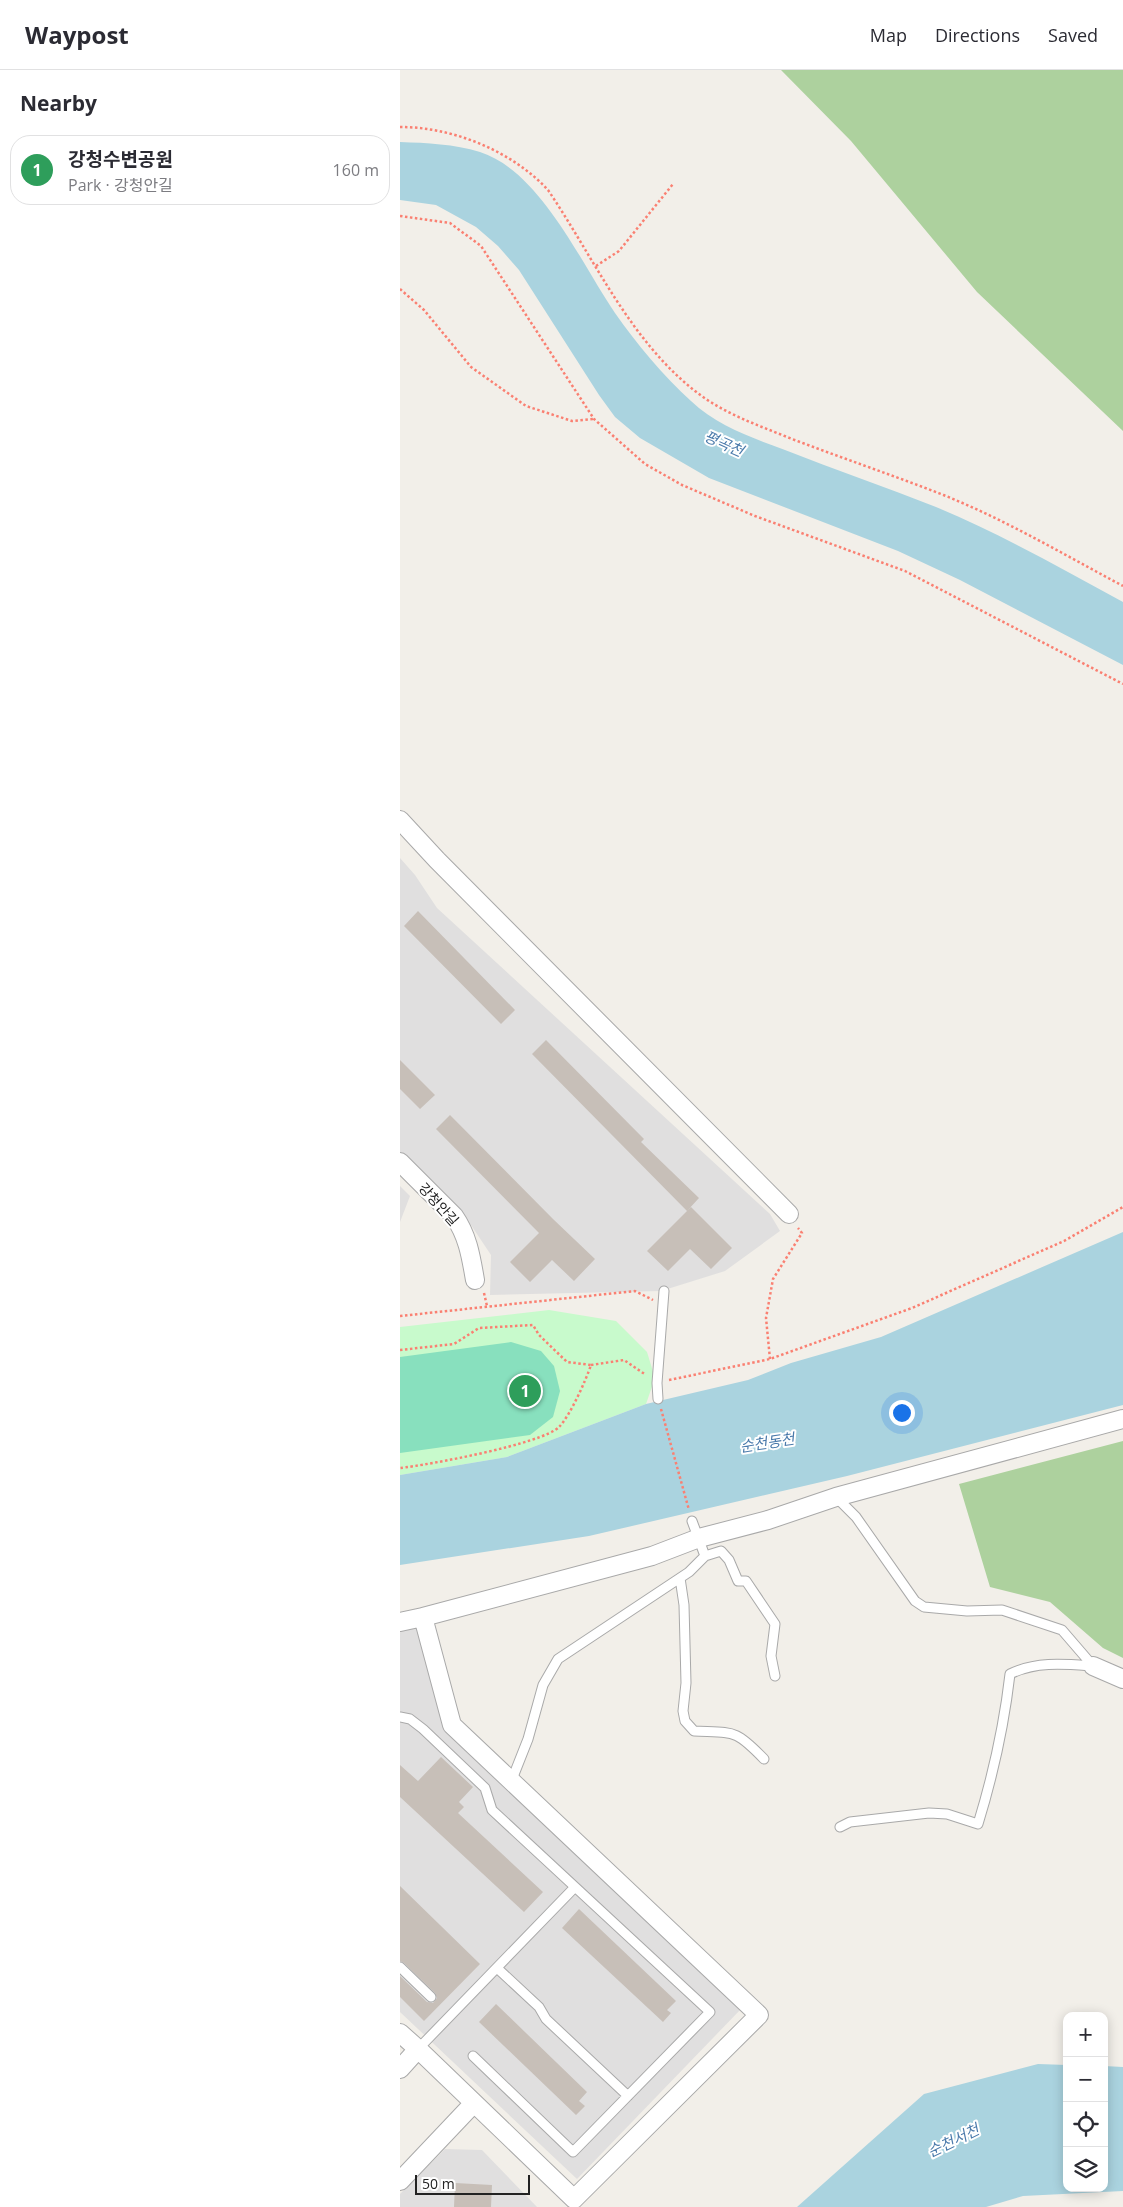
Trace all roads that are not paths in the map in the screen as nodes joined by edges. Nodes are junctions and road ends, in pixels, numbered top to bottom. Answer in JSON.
{"nodes":[{"id":1,"x":400,"y":820,"type":"edge"},
{"id":2,"x":400,"y":1162,"type":"edge"},
{"id":3,"x":789,"y":1214,"type":"road end"},
{"id":4,"x":474,"y":1280,"type":"dead end"},
{"id":5,"x":664,"y":1291,"type":"dead end"},
{"id":6,"x":658,"y":1399,"type":"road end"},
{"id":7,"x":1123,"y":1419,"type":"edge"},
{"id":8,"x":836,"y":1497,"type":"junction"},
{"id":9,"x":692,"y":1521,"type":"road end"},
{"id":10,"x":699,"y":1538,"type":"junction"},
{"id":11,"x":705,"y":1556,"type":"junction"},
{"id":12,"x":680,"y":1578,"type":"junction"},
{"id":13,"x":423,"y":1616,"type":"junction"},
{"id":14,"x":400,"y":1622,"type":"edge"},
{"id":15,"x":1093,"y":1666,"type":"junction"},
{"id":16,"x":775,"y":1676,"type":"dead end"},
{"id":17,"x":1123,"y":1679,"type":"edge"},
{"id":18,"x":400,"y":1717,"type":"edge"},
{"id":19,"x":764,"y":1759,"type":"dead end"},
{"id":20,"x":511,"y":1783,"type":"junction"},
{"id":21,"x":840,"y":1827,"type":"dead end"},
{"id":22,"x":575,"y":1887,"type":"junction"},
{"id":23,"x":400,"y":1968,"type":"edge"},
{"id":24,"x":497,"y":1968,"type":"junction"},
{"id":25,"x":431,"y":1997,"type":"dead end"},
{"id":26,"x":400,"y":2033,"type":"edge"},
{"id":27,"x":418,"y":2049,"type":"junction"},
{"id":28,"x":473,"y":2056,"type":"dead end"},
{"id":29,"x":400,"y":2069,"type":"edge"},
{"id":30,"x":628,"y":2096,"type":"junction"},
{"id":31,"x":474,"y":2103,"type":"junction"},
{"id":32,"x":400,"y":2181,"type":"edge"},
{"id":33,"x":578,"y":2203,"type":"edge"}],
"edges":[{"from":1,"to":3,"type":"street"},
{"from":2,"to":4,"type":"street","name":"강청안길"},
{"from":5,"to":6,"type":"lane"},
{"from":7,"to":8,"type":"street"},
{"from":8,"to":10,"type":"street"},
{"from":8,"to":15,"type":"lane"},
{"from":9,"to":10,"type":"lane"},
{"from":10,"to":11,"type":"lane"},
{"from":10,"to":13,"type":"street"},
{"from":11,"to":12,"type":"lane"},
{"from":11,"to":16,"type":"lane"},
{"from":12,"to":19,"type":"lane"},
{"from":12,"to":20,"type":"lane"},
{"from":13,"to":14,"type":"street"},
{"from":13,"to":20,"type":"street"},
{"from":15,"to":17,"type":"street"},
{"from":15,"to":21,"type":"lane"},
{"from":18,"to":22,"type":"lane"},
{"from":20,"to":33,"type":"street"},
{"from":22,"to":24,"type":"lane"},
{"from":22,"to":30,"type":"lane"},
{"from":23,"to":25,"type":"lane"},
{"from":24,"to":27,"type":"lane"},
{"from":24,"to":30,"type":"lane"},
{"from":26,"to":27,"type":"street"},
{"from":27,"to":29,"type":"street"},
{"from":27,"to":31,"type":"street"},
{"from":28,"to":30,"type":"lane"},
{"from":31,"to":32,"type":"street"},
{"from":31,"to":33,"type":"street"}]}
